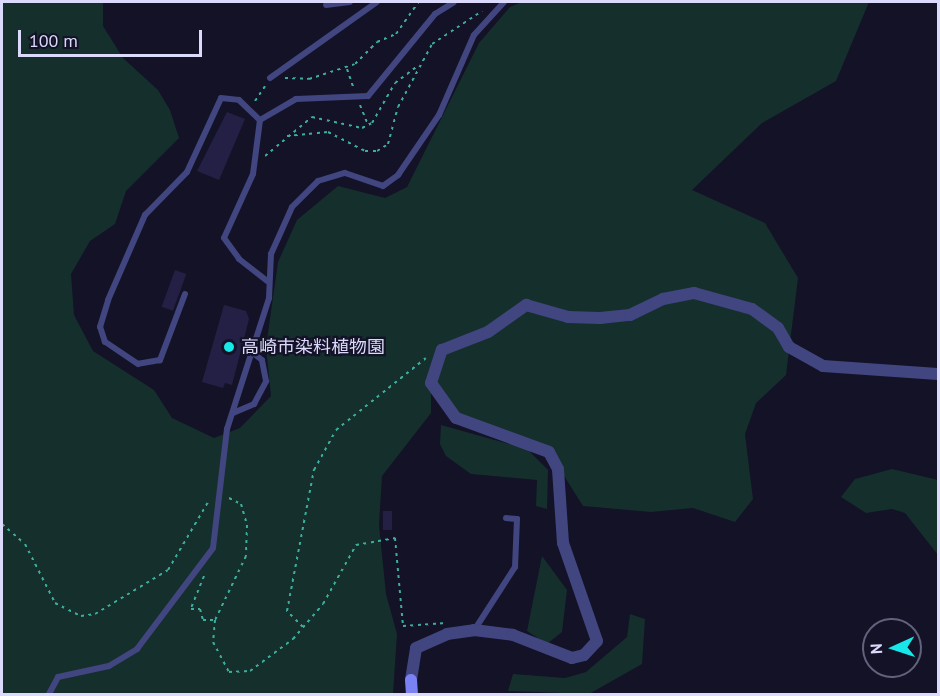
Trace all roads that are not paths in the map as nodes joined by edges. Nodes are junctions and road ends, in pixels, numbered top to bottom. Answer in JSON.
{"nodes":[{"id":1,"x":350,"y":2,"type":"edge"},
{"id":2,"x":377,"y":2,"type":"edge"},
{"id":3,"x":454,"y":2,"type":"edge"},
{"id":4,"x":504,"y":2,"type":"edge"},
{"id":5,"x":326,"y":5,"type":"dead end"},
{"id":6,"x":272,"y":76,"type":"road end"},
{"id":7,"x":260,"y":120,"type":"junction"},
{"id":8,"x":267,"y":281,"type":"junction"},
{"id":9,"x":185,"y":294,"type":"dead end"},
{"id":10,"x":253,"y":353,"type":"junction"},
{"id":11,"x":939,"y":374,"type":"edge"},
{"id":12,"x":233,"y":413,"type":"junction"},
{"id":13,"x":506,"y":518,"type":"dead end"},
{"id":14,"x":474,"y":630,"type":"junction"},
{"id":15,"x":49,"y":694,"type":"edge"},
{"id":16,"x":412,"y":694,"type":"edge"}],
"edges":[{"from":1,"to":5,"type":"lane"},
{"from":2,"to":6,"type":"lane"},
{"from":3,"to":7,"type":"lane"},
{"from":4,"to":8,"type":"lane"},
{"from":7,"to":8,"type":"lane"},
{"from":7,"to":9,"type":"lane"},
{"from":8,"to":10,"type":"lane"},
{"from":10,"to":12,"type":"lane"},
{"from":10,"to":12,"type":"lane"},
{"from":11,"to":14,"type":"street"},
{"from":12,"to":15,"type":"lane"},
{"from":13,"to":14,"type":"lane"},
{"from":14,"to":16,"type":"street"}]}
